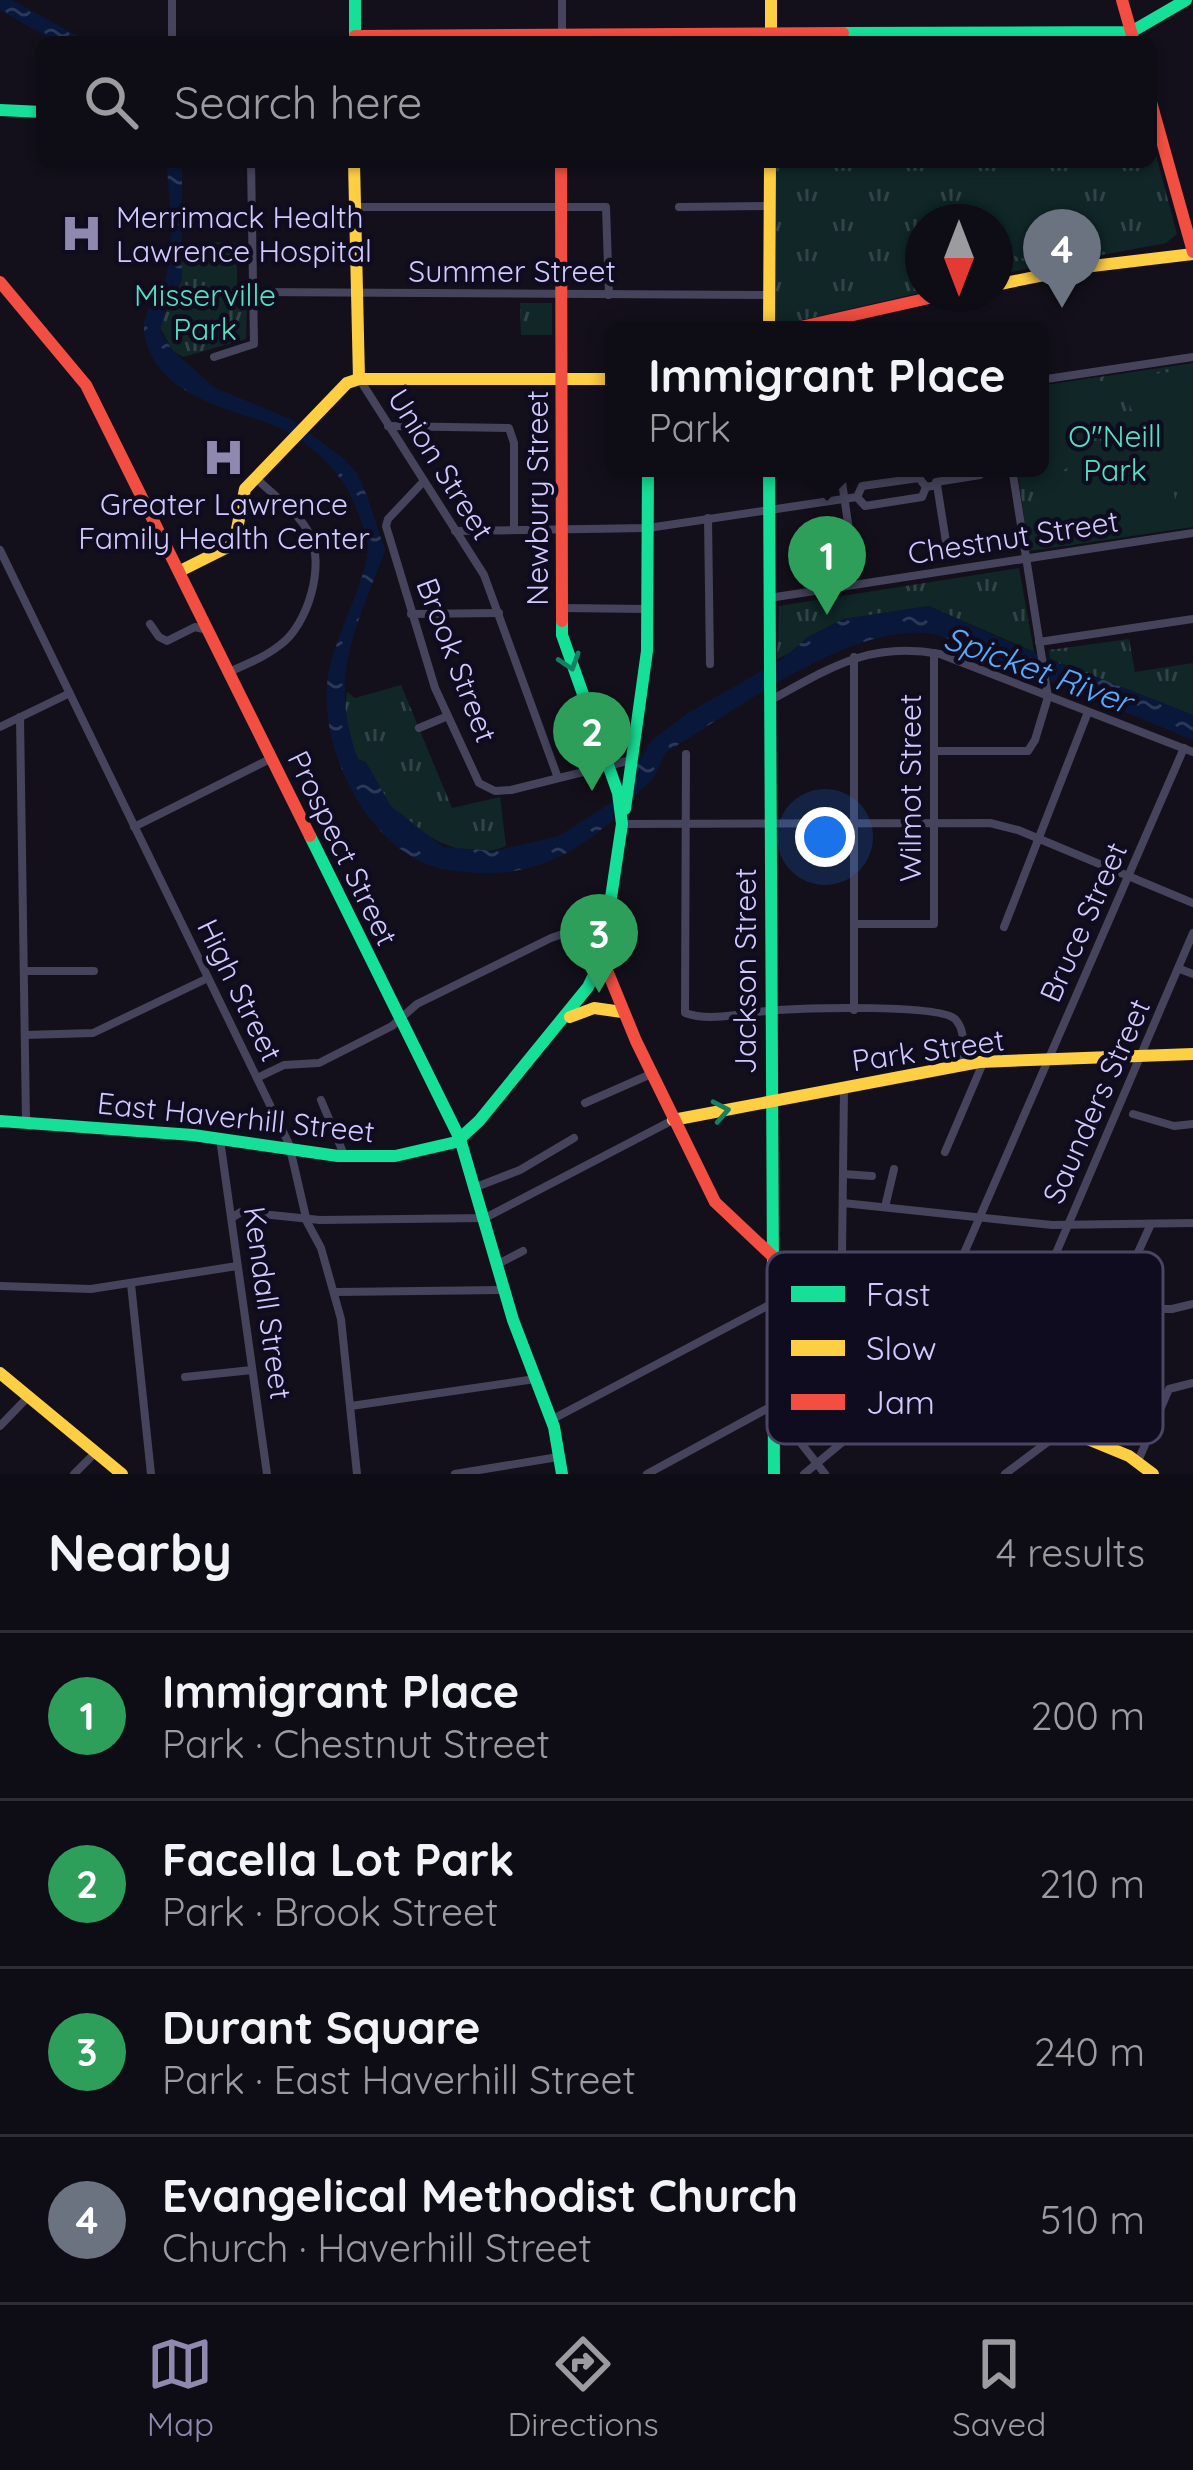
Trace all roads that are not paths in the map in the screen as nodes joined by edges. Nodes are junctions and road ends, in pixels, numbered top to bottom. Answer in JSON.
{"nodes":[{"id":1,"x":172,"y":0,"type":"edge"},
{"id":2,"x":355,"y":0,"type":"edge"},
{"id":3,"x":562,"y":0,"type":"edge"},
{"id":4,"x":771,"y":0,"type":"edge"},
{"id":5,"x":1122,"y":0,"type":"edge"},
{"id":6,"x":1186,"y":0,"type":"edge"},
{"id":7,"x":172,"y":36,"type":"edge"},
{"id":8,"x":355,"y":36,"type":"edge"},
{"id":9,"x":562,"y":36,"type":"edge"},
{"id":10,"x":770,"y":36,"type":"edge"},
{"id":11,"x":1133,"y":36,"type":"edge"},
{"id":12,"x":1134,"y":36,"type":"edge"},
{"id":13,"x":0,"y":110,"type":"edge"},
{"id":14,"x":36,"y":112,"type":"edge"},
{"id":15,"x":1157,"y":123,"type":"edge"},
{"id":16,"x":251,"y":168,"type":"edge"},
{"id":17,"x":355,"y":168,"type":"edge"},
{"id":18,"x":561,"y":168,"type":"edge"},
{"id":19,"x":770,"y":168,"type":"edge"},
{"id":20,"x":1193,"y":197,"type":"edge"},
{"id":21,"x":1180,"y":205,"type":"junction"},
{"id":22,"x":770,"y":206,"type":"junction"},
{"id":23,"x":355,"y":207,"type":"junction"},
{"id":24,"x":561,"y":207,"type":"junction"},
{"id":25,"x":679,"y":207,"type":"dead end"},
{"id":26,"x":1193,"y":253,"type":"edge"},
{"id":27,"x":1013,"y":281,"type":"edge"},
{"id":28,"x":0,"y":282,"type":"edge"},
{"id":29,"x":254,"y":292,"type":"junction"},
{"id":30,"x":355,"y":294,"type":"junction"},
{"id":31,"x":561,"y":295,"type":"junction"},
{"id":32,"x":609,"y":295,"type":"junction"},
{"id":33,"x":770,"y":295,"type":"junction"},
{"id":34,"x":905,"y":303,"type":"edge"},
{"id":35,"x":770,"y":321,"type":"edge"},
{"id":36,"x":827,"y":321,"type":"edge"},
{"id":37,"x":214,"y":357,"type":"dead end"},
{"id":38,"x":1193,"y":357,"type":"edge"},
{"id":39,"x":359,"y":379,"type":"junction"},
{"id":40,"x":562,"y":379,"type":"junction"},
{"id":41,"x":605,"y":379,"type":"edge"},
{"id":42,"x":1049,"y":379,"type":"edge"},
{"id":43,"x":388,"y":426,"type":"junction"},
{"id":44,"x":255,"y":477,"type":"junction"},
{"id":45,"x":648,"y":477,"type":"edge"},
{"id":46,"x":769,"y":477,"type":"edge"},
{"id":47,"x":841,"y":477,"type":"edge"},
{"id":48,"x":936,"y":477,"type":"edge"},
{"id":49,"x":974,"y":477,"type":"edge"},
{"id":50,"x":1013,"y":477,"type":"edge"},
{"id":51,"x":423,"y":482,"type":"junction"},
{"id":52,"x":937,"y":483,"type":"junction"},
{"id":53,"x":926,"y":487,"type":"junction"},
{"id":54,"x":857,"y":497,"type":"junction"},
{"id":55,"x":844,"y":499,"type":"junction"},
{"id":56,"x":769,"y":508,"type":"junction"},
{"id":57,"x":708,"y":518,"type":"junction"},
{"id":58,"x":648,"y":528,"type":"junction"},
{"id":59,"x":562,"y":529,"type":"junction"},
{"id":60,"x":455,"y":530,"type":"junction"},
{"id":61,"x":514,"y":530,"type":"junction"},
{"id":62,"x":1193,"y":533,"type":"edge"},
{"id":63,"x":946,"y":542,"type":"dead end"},
{"id":64,"x":0,"y":550,"type":"edge"},
{"id":65,"x":853,"y":558,"type":"dead end"},
{"id":66,"x":1026,"y":560,"type":"junction"},
{"id":67,"x":180,"y":571,"type":"junction"},
{"id":68,"x":769,"y":598,"type":"junction"},
{"id":69,"x":561,"y":608,"type":"junction"},
{"id":70,"x":648,"y":610,"type":"junction"},
{"id":71,"x":499,"y":613,"type":"junction"},
{"id":72,"x":411,"y":614,"type":"junction"},
{"id":73,"x":1193,"y":619,"type":"edge"},
{"id":74,"x":150,"y":624,"type":"dead end"},
{"id":75,"x":209,"y":630,"type":"junction"},
{"id":76,"x":1039,"y":647,"type":"junction"},
{"id":77,"x":934,"y":653,"type":"junction"},
{"id":78,"x":854,"y":656,"type":"junction"},
{"id":79,"x":710,"y":664,"type":"dead end"},
{"id":80,"x":230,"y":671,"type":"junction"},
{"id":81,"x":68,"y":694,"type":"junction"},
{"id":82,"x":1048,"y":697,"type":"junction"},
{"id":83,"x":770,"y":698,"type":"junction"},
{"id":84,"x":1088,"y":712,"type":"junction"},
{"id":85,"x":448,"y":716,"type":"junction"},
{"id":86,"x":20,"y":717,"type":"junction"},
{"id":87,"x":0,"y":727,"type":"edge"},
{"id":88,"x":419,"y":728,"type":"dead end"},
{"id":89,"x":1189,"y":750,"type":"edge"},
{"id":90,"x":934,"y":751,"type":"junction"},
{"id":91,"x":686,"y":754,"type":"dead end"},
{"id":92,"x":272,"y":758,"type":"junction"},
{"id":93,"x":631,"y":763,"type":"junction"},
{"id":94,"x":609,"y":769,"type":"junction"},
{"id":95,"x":558,"y":778,"type":"junction"},
{"id":96,"x":622,"y":820,"type":"junction"},
{"id":97,"x":769,"y":823,"type":"junction"},
{"id":98,"x":855,"y":823,"type":"junction"},
{"id":99,"x":934,"y":823,"type":"junction"},
{"id":100,"x":686,"y":824,"type":"junction"},
{"id":101,"x":133,"y":827,"type":"junction"},
{"id":102,"x":1037,"y":838,"type":"junction"},
{"id":103,"x":1129,"y":876,"type":"junction"},
{"id":104,"x":1193,"y":903,"type":"edge"},
{"id":105,"x":854,"y":924,"type":"junction"},
{"id":106,"x":1004,"y":927,"type":"dead end"},
{"id":107,"x":606,"y":928,"type":"junction"},
{"id":108,"x":1193,"y":933,"type":"edge"},
{"id":109,"x":602,"y":958,"type":"junction"},
{"id":110,"x":1180,"y":969,"type":"junction"},
{"id":111,"x":24,"y":970,"type":"junction"},
{"id":112,"x":94,"y":971,"type":"dead end"},
{"id":113,"x":1193,"y":974,"type":"edge"},
{"id":114,"x":208,"y":978,"type":"junction"},
{"id":115,"x":770,"y":1010,"type":"junction"},
{"id":116,"x":854,"y":1010,"type":"junction"},
{"id":117,"x":622,"y":1012,"type":"junction"},
{"id":118,"x":401,"y":1017,"type":"junction"},
{"id":119,"x":561,"y":1022,"type":"junction"},
{"id":120,"x":25,"y":1035,"type":"junction"},
{"id":121,"x":1193,"y":1054,"type":"edge"},
{"id":122,"x":1142,"y":1057,"type":"junction"},
{"id":123,"x":1048,"y":1060,"type":"junction"},
{"id":124,"x":983,"y":1062,"type":"junction"},
{"id":125,"x":964,"y":1064,"type":"junction"},
{"id":126,"x":651,"y":1074,"type":"junction"},
{"id":127,"x":257,"y":1078,"type":"junction"},
{"id":128,"x":844,"y":1087,"type":"junction"},
{"id":129,"x":321,"y":1100,"type":"dead end"},
{"id":130,"x":769,"y":1102,"type":"junction"},
{"id":131,"x":585,"y":1103,"type":"dead end"},
{"id":132,"x":1133,"y":1114,"type":"dead end"},
{"id":133,"x":673,"y":1120,"type":"junction"},
{"id":134,"x":0,"y":1121,"type":"edge"},
{"id":135,"x":26,"y":1122,"type":"junction"},
{"id":136,"x":1193,"y":1124,"type":"edge"},
{"id":137,"x":574,"y":1138,"type":"dead end"},
{"id":138,"x":220,"y":1139,"type":"junction"},
{"id":139,"x":460,"y":1139,"type":"junction"},
{"id":140,"x":290,"y":1150,"type":"junction"},
{"id":141,"x":945,"y":1153,"type":"dead end"},
{"id":142,"x":345,"y":1156,"type":"junction"},
{"id":143,"x":894,"y":1169,"type":"dead end"},
{"id":144,"x":843,"y":1174,"type":"junction"},
{"id":145,"x":872,"y":1176,"type":"dead end"},
{"id":146,"x":476,"y":1187,"type":"junction"},
{"id":147,"x":843,"y":1203,"type":"junction"},
{"id":148,"x":885,"y":1207,"type":"junction"},
{"id":149,"x":233,"y":1217,"type":"junction"},
{"id":150,"x":979,"y":1217,"type":"junction"},
{"id":151,"x":485,"y":1218,"type":"junction"},
{"id":152,"x":306,"y":1220,"type":"junction"},
{"id":153,"x":1193,"y":1223,"type":"edge"},
{"id":154,"x":1150,"y":1224,"type":"junction"},
{"id":155,"x":1067,"y":1226,"type":"junction"},
{"id":156,"x":523,"y":1251,"type":"dead end"},
{"id":157,"x":769,"y":1252,"type":"edge"},
{"id":158,"x":770,"y":1252,"type":"edge"},
{"id":159,"x":842,"y":1252,"type":"edge"},
{"id":160,"x":964,"y":1252,"type":"edge"},
{"id":161,"x":1056,"y":1252,"type":"edge"},
{"id":162,"x":1137,"y":1252,"type":"edge"},
{"id":163,"x":498,"y":1264,"type":"junction"},
{"id":164,"x":237,"y":1266,"type":"junction"},
{"id":165,"x":131,"y":1284,"type":"junction"},
{"id":166,"x":0,"y":1286,"type":"edge"},
{"id":167,"x":505,"y":1290,"type":"junction"},
{"id":168,"x":335,"y":1292,"type":"junction"},
{"id":169,"x":1193,"y":1304,"type":"edge"},
{"id":170,"x":767,"y":1306,"type":"edge"},
{"id":171,"x":1163,"y":1309,"type":"edge"},
{"id":172,"x":252,"y":1370,"type":"junction"},
{"id":173,"x":0,"y":1372,"type":"edge"},
{"id":174,"x":185,"y":1377,"type":"dead end"},
{"id":175,"x":535,"y":1379,"type":"junction"},
{"id":176,"x":1193,"y":1383,"type":"edge"},
{"id":177,"x":28,"y":1397,"type":"junction"},
{"id":178,"x":351,"y":1406,"type":"junction"},
{"id":179,"x":767,"y":1409,"type":"edge"},
{"id":180,"x":1163,"y":1409,"type":"edge"},
{"id":181,"x":551,"y":1420,"type":"junction"},
{"id":182,"x":0,"y":1426,"type":"edge"},
{"id":183,"x":773,"y":1444,"type":"edge"},
{"id":184,"x":802,"y":1444,"type":"edge"},
{"id":185,"x":840,"y":1444,"type":"edge"},
{"id":186,"x":1045,"y":1444,"type":"edge"},
{"id":187,"x":1095,"y":1444,"type":"edge"},
{"id":188,"x":94,"y":1454,"type":"junction"},
{"id":189,"x":560,"y":1457,"type":"junction"},
{"id":190,"x":817,"y":1463,"type":"junction"},
{"id":191,"x":1145,"y":1469,"type":"edge"},
{"id":192,"x":476,"y":1472,"type":"edge"},
{"id":193,"x":74,"y":1474,"type":"edge"},
{"id":194,"x":122,"y":1474,"type":"edge"},
{"id":195,"x":151,"y":1474,"type":"edge"},
{"id":196,"x":268,"y":1474,"type":"edge"},
{"id":197,"x":357,"y":1474,"type":"edge"},
{"id":198,"x":455,"y":1474,"type":"edge"},
{"id":199,"x":562,"y":1474,"type":"edge"},
{"id":200,"x":646,"y":1474,"type":"edge"},
{"id":201,"x":774,"y":1474,"type":"edge"},
{"id":202,"x":804,"y":1474,"type":"edge"},
{"id":203,"x":825,"y":1474,"type":"edge"},
{"id":204,"x":1005,"y":1474,"type":"edge"}],
"edges":[{"from":1,"to":7,"type":"street"},
{"from":2,"to":8,"type":"main road"},
{"from":3,"to":9,"type":"street"},
{"from":4,"to":10,"type":"main road"},
{"from":5,"to":11,"type":"main road"},
{"from":6,"to":12,"type":"main road"},
{"from":13,"to":14,"type":"main road"},
{"from":15,"to":21,"type":"main road"},
{"from":16,"to":29,"type":"street"},
{"from":17,"to":23,"type":"main road","name":"Union Street"},
{"from":18,"to":24,"type":"main road","name":"Newbury Street"},
{"from":19,"to":22,"type":"main road"},
{"from":20,"to":21,"type":"main road"},
{"from":21,"to":26,"type":"main road"},
{"from":22,"to":25,"type":"street"},
{"from":22,"to":33,"type":"main road"},
{"from":23,"to":24,"type":"street"},
{"from":23,"to":30,"type":"main road","name":"Union Street"},
{"from":24,"to":31,"type":"main road","name":"Newbury Street"},
{"from":24,"to":32,"type":"street"},
{"from":26,"to":27,"type":"main road"},
{"from":28,"to":67,"type":"main road","name":"Prospect Street"},
{"from":29,"to":30,"type":"street","name":"Summer Street"},
{"from":29,"to":37,"type":"street"},
{"from":30,"to":31,"type":"street","name":"Summer Street"},
{"from":30,"to":39,"type":"main road","name":"Union Street"},
{"from":31,"to":32,"type":"street","name":"Summer Street"},
{"from":31,"to":40,"type":"main road","name":"Newbury Street"},
{"from":32,"to":33,"type":"street","name":"Summer Street"},
{"from":33,"to":35,"type":"main road"},
{"from":34,"to":36,"type":"main road"},
{"from":38,"to":42,"type":"street"},
{"from":39,"to":40,"type":"main road"},
{"from":39,"to":43,"type":"street","name":"Union Street"},
{"from":39,"to":44,"type":"main road"},
{"from":40,"to":41,"type":"main road"},
{"from":40,"to":59,"type":"main road","name":"Newbury Street"},
{"from":43,"to":51,"type":"street","name":"Union Street"},
{"from":43,"to":61,"type":"street"},
{"from":44,"to":67,"type":"main road"},
{"from":44,"to":80,"type":"street"},
{"from":45,"to":58,"type":"main road"},
{"from":46,"to":56,"type":"main road","name":"Jackson Street"},
{"from":47,"to":55,"type":"street"},
{"from":48,"to":52,"type":"street"},
{"from":49,"to":52,"type":"street"},
{"from":50,"to":66,"type":"street"},
{"from":51,"to":60,"type":"street","name":"Union Street"},
{"from":51,"to":72,"type":"street","name":"Brook Street"},
{"from":52,"to":53,"type":"street"},
{"from":52,"to":63,"type":"street"},
{"from":53,"to":54,"type":"street"},
{"from":53,"to":54,"type":"street"},
{"from":54,"to":55,"type":"street"},
{"from":55,"to":56,"type":"street"},
{"from":55,"to":65,"type":"street"},
{"from":56,"to":57,"type":"street"},
{"from":56,"to":68,"type":"main road","name":"Jackson Street"},
{"from":57,"to":58,"type":"street"},
{"from":57,"to":79,"type":"street"},
{"from":58,"to":59,"type":"street"},
{"from":58,"to":70,"type":"main road"},
{"from":59,"to":61,"type":"street"},
{"from":59,"to":69,"type":"main road","name":"Newbury Street"},
{"from":60,"to":61,"type":"street"},
{"from":60,"to":71,"type":"street","name":"Union Street"},
{"from":62,"to":66,"type":"street","name":"Chestnut Street"},
{"from":64,"to":81,"type":"street","name":"High Street"},
{"from":66,"to":68,"type":"street","name":"Chestnut Street"},
{"from":66,"to":76,"type":"street"},
{"from":67,"to":75,"type":"main road","name":"Prospect Street"},
{"from":68,"to":83,"type":"main road","name":"Jackson Street"},
{"from":69,"to":70,"type":"street"},
{"from":69,"to":94,"type":"main road","name":"Newbury Street","one_way":true},
{"from":70,"to":93,"type":"main road"},
{"from":71,"to":72,"type":"street"},
{"from":71,"to":95,"type":"street","name":"Union Street"},
{"from":72,"to":85,"type":"street","name":"Brook Street"},
{"from":73,"to":76,"type":"street"},
{"from":74,"to":75,"type":"street"},
{"from":75,"to":80,"type":"main road","name":"Prospect Street"},
{"from":76,"to":82,"type":"street"},
{"from":77,"to":78,"type":"street"},
{"from":77,"to":82,"type":"street"},
{"from":77,"to":90,"type":"street","name":"Wilmot Street"},
{"from":78,"to":83,"type":"street"},
{"from":78,"to":98,"type":"street"},
{"from":80,"to":92,"type":"main road","name":"Prospect Street"},
{"from":81,"to":86,"type":"street"},
{"from":81,"to":101,"type":"street","name":"High Street"},
{"from":82,"to":84,"type":"street"},
{"from":82,"to":90,"type":"street"},
{"from":83,"to":97,"type":"main road","name":"Jackson Street"},
{"from":84,"to":89,"type":"street"},
{"from":84,"to":102,"type":"street"},
{"from":85,"to":88,"type":"street"},
{"from":85,"to":95,"type":"street","name":"Brook Street"},
{"from":86,"to":87,"type":"street"},
{"from":86,"to":111,"type":"street"},
{"from":89,"to":103,"type":"street","name":"Bruce Street"},
{"from":90,"to":99,"type":"street","name":"Wilmot Street"},
{"from":91,"to":100,"type":"street"},
{"from":92,"to":101,"type":"street"},
{"from":92,"to":118,"type":"main road","name":"Prospect Street"},
{"from":93,"to":94,"type":"street","name":"Brook Street"},
{"from":93,"to":96,"type":"main road"},
{"from":94,"to":95,"type":"street","name":"Brook Street"},
{"from":94,"to":96,"type":"main road","name":"Newbury Street"},
{"from":96,"to":100,"type":"street"},
{"from":96,"to":107,"type":"main road"},
{"from":97,"to":98,"type":"street"},
{"from":97,"to":100,"type":"street"},
{"from":97,"to":115,"type":"main road","name":"Jackson Street"},
{"from":98,"to":99,"type":"street"},
{"from":98,"to":105,"type":"street"},
{"from":99,"to":102,"type":"street"},
{"from":99,"to":105,"type":"street","name":"Wilmot Street"},
{"from":100,"to":115,"type":"street"},
{"from":101,"to":114,"type":"street","name":"High Street"},
{"from":102,"to":103,"type":"street"},
{"from":102,"to":106,"type":"street"},
{"from":103,"to":104,"type":"street"},
{"from":103,"to":123,"type":"street","name":"Bruce Street"},
{"from":105,"to":116,"type":"street"},
{"from":107,"to":109,"type":"main road"},
{"from":107,"to":118,"type":"street"},
{"from":108,"to":110,"type":"street","name":"Saunders Street"},
{"from":109,"to":117,"type":"main road"},
{"from":109,"to":119,"type":"main road"},
{"from":110,"to":113,"type":"street"},
{"from":110,"to":122,"type":"street","name":"Saunders Street"},
{"from":111,"to":112,"type":"street"},
{"from":111,"to":120,"type":"street"},
{"from":114,"to":120,"type":"street"},
{"from":114,"to":127,"type":"street","name":"High Street"},
{"from":115,"to":116,"type":"street"},
{"from":115,"to":130,"type":"main road","name":"Jackson Street"},
{"from":116,"to":125,"type":"street"},
{"from":117,"to":119,"type":"main road"},
{"from":117,"to":126,"type":"main road"},
{"from":118,"to":127,"type":"street"},
{"from":118,"to":139,"type":"main road","name":"Prospect Street"},
{"from":119,"to":139,"type":"main road"},
{"from":120,"to":135,"type":"street"},
{"from":121,"to":122,"type":"main road","name":"Park Street"},
{"from":122,"to":123,"type":"main road","name":"Park Street"},
{"from":122,"to":155,"type":"street","name":"Saunders Street"},
{"from":123,"to":124,"type":"main road","name":"Park Street"},
{"from":123,"to":150,"type":"street","name":"Bruce Street"},
{"from":124,"to":125,"type":"main road","name":"Park Street"},
{"from":124,"to":141,"type":"street"},
{"from":125,"to":128,"type":"main road","name":"Park Street"},
{"from":126,"to":131,"type":"street"},
{"from":126,"to":133,"type":"main road"},
{"from":127,"to":140,"type":"street","name":"High Street"},
{"from":128,"to":130,"type":"main road","name":"Park Street"},
{"from":128,"to":144,"type":"street"},
{"from":129,"to":142,"type":"street"},
{"from":133,"to":130,"type":"main road","name":"Park Street","one_way":true},
{"from":130,"to":158,"type":"main road","name":"Jackson Street"},
{"from":132,"to":136,"type":"street"},
{"from":133,"to":151,"type":"street"},
{"from":133,"to":157,"type":"main road"},
{"from":134,"to":135,"type":"main road","name":"East Haverhill Street"},
{"from":135,"to":138,"type":"main road","name":"East Haverhill Street"},
{"from":137,"to":146,"type":"street"},
{"from":138,"to":140,"type":"main road","name":"East Haverhill Street"},
{"from":138,"to":149,"type":"street","name":"Kendall Street"},
{"from":139,"to":142,"type":"main road","name":"East Haverhill Street"},
{"from":139,"to":146,"type":"main road","name":"Prospect Street"},
{"from":140,"to":142,"type":"main road","name":"East Haverhill Street"},
{"from":140,"to":152,"type":"street","name":"High Street"},
{"from":143,"to":148,"type":"street"},
{"from":144,"to":145,"type":"street"},
{"from":144,"to":147,"type":"street"},
{"from":146,"to":151,"type":"main road","name":"Prospect Street"},
{"from":147,"to":148,"type":"street"},
{"from":147,"to":159,"type":"street"},
{"from":148,"to":150,"type":"street"},
{"from":149,"to":152,"type":"street"},
{"from":149,"to":164,"type":"street","name":"Kendall Street"},
{"from":150,"to":155,"type":"street"},
{"from":150,"to":160,"type":"street","name":"Bruce Street"},
{"from":151,"to":152,"type":"street"},
{"from":151,"to":163,"type":"main road","name":"Prospect Street"},
{"from":152,"to":168,"type":"street","name":"High Street"},
{"from":153,"to":154,"type":"street"},
{"from":154,"to":155,"type":"street"},
{"from":154,"to":162,"type":"street"},
{"from":155,"to":161,"type":"street","name":"Saunders Street"},
{"from":156,"to":163,"type":"street"},
{"from":163,"to":167,"type":"main road","name":"Prospect Street"},
{"from":164,"to":165,"type":"street"},
{"from":164,"to":172,"type":"street","name":"Kendall Street"},
{"from":165,"to":166,"type":"street"},
{"from":165,"to":195,"type":"street"},
{"from":167,"to":168,"type":"street"},
{"from":167,"to":175,"type":"main road","name":"Prospect Street"},
{"from":168,"to":178,"type":"street","name":"High Street"},
{"from":169,"to":171,"type":"street"},
{"from":170,"to":181,"type":"street"},
{"from":172,"to":174,"type":"street"},
{"from":172,"to":196,"type":"street","name":"Kendall Street"},
{"from":173,"to":177,"type":"main road"},
{"from":175,"to":178,"type":"street"},
{"from":175,"to":181,"type":"main road","name":"Prospect Street"},
{"from":176,"to":180,"type":"street"},
{"from":177,"to":182,"type":"street"},
{"from":177,"to":188,"type":"main road"},
{"from":178,"to":197,"type":"street","name":"High Street"},
{"from":179,"to":200,"type":"street"},
{"from":181,"to":189,"type":"main road","name":"Prospect Street"},
{"from":183,"to":201,"type":"main road","name":"Jackson Street"},
{"from":184,"to":190,"type":"street"},
{"from":185,"to":190,"type":"street","name":"Bruce Street"},
{"from":186,"to":204,"type":"street"},
{"from":187,"to":191,"type":"main road"},
{"from":188,"to":193,"type":"street"},
{"from":188,"to":194,"type":"main road"},
{"from":189,"to":192,"type":"street"},
{"from":189,"to":199,"type":"main road","name":"Prospect Street"},
{"from":190,"to":202,"type":"street","name":"Bruce Street"},
{"from":190,"to":203,"type":"street"},
{"from":192,"to":198,"type":"street"}]}
